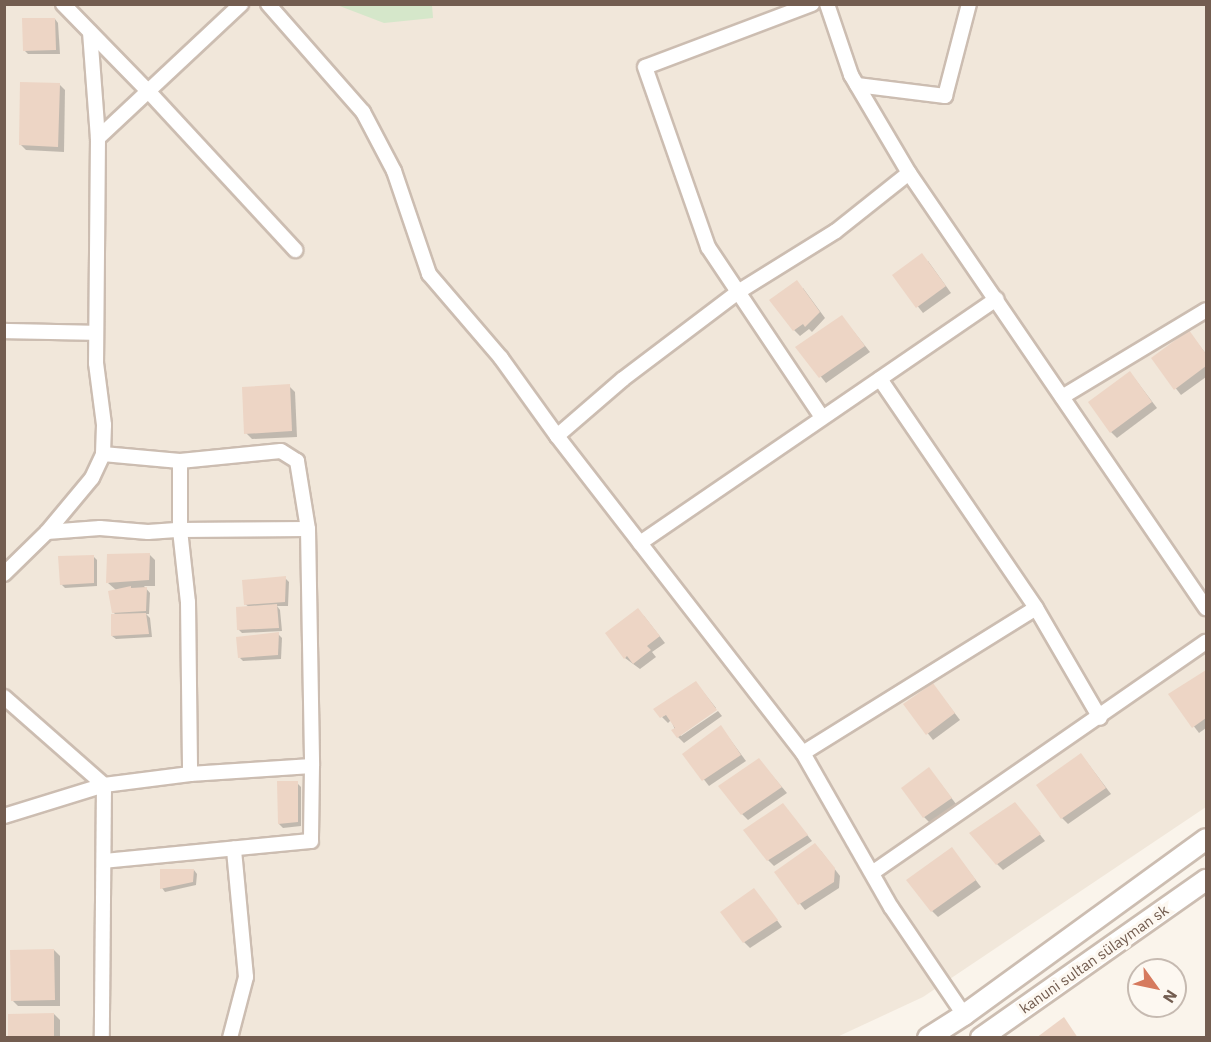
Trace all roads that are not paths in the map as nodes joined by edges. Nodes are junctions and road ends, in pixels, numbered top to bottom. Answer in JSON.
{"nodes":[{"id":1,"x":63,"y":4,"type":"edge"},
{"id":2,"x":241,"y":4,"type":"edge"},
{"id":3,"x":268,"y":4,"type":"edge"},
{"id":4,"x":812,"y":4,"type":"edge"},
{"id":5,"x":827,"y":4,"type":"edge"},
{"id":6,"x":969,"y":4,"type":"edge"},
{"id":7,"x":90,"y":32,"type":"junction"},
{"id":8,"x":857,"y":85,"type":"junction"},
{"id":9,"x":148,"y":91,"type":"junction"},
{"id":10,"x":98,"y":138,"type":"junction"},
{"id":11,"x":909,"y":173,"type":"junction"},
{"id":12,"x":295,"y":250,"type":"dead end"},
{"id":13,"x":738,"y":292,"type":"junction"},
{"id":14,"x":996,"y":300,"type":"junction"},
{"id":15,"x":1206,"y":310,"type":"edge"},
{"id":16,"x":4,"y":331,"type":"edge"},
{"id":17,"x":96,"y":333,"type":"junction"},
{"id":18,"x":880,"y":379,"type":"junction"},
{"id":19,"x":1062,"y":397,"type":"junction"},
{"id":20,"x":822,"y":417,"type":"junction"},
{"id":21,"x":557,"y":436,"type":"junction"},
{"id":22,"x":103,"y":454,"type":"junction"},
{"id":23,"x":180,"y":461,"type":"junction"},
{"id":24,"x":308,"y":529,"type":"junction"},
{"id":25,"x":180,"y":530,"type":"junction"},
{"id":26,"x":47,"y":532,"type":"junction"},
{"id":27,"x":640,"y":543,"type":"junction"},
{"id":28,"x":4,"y":574,"type":"edge"},
{"id":29,"x":1036,"y":608,"type":"junction"},
{"id":30,"x":1206,"y":608,"type":"edge"},
{"id":31,"x":1206,"y":642,"type":"edge"},
{"id":32,"x":4,"y":698,"type":"edge"},
{"id":33,"x":1100,"y":718,"type":"junction"},
{"id":34,"x":803,"y":753,"type":"junction"},
{"id":35,"x":312,"y":766,"type":"junction"},
{"id":36,"x":190,"y":774,"type":"junction"},
{"id":37,"x":104,"y":785,"type":"junction"},
{"id":38,"x":4,"y":816,"type":"edge"},
{"id":39,"x":1206,"y":839,"type":"edge"},
{"id":40,"x":234,"y":849,"type":"junction"},
{"id":41,"x":104,"y":861,"type":"junction"},
{"id":42,"x":872,"y":873,"type":"junction"},
{"id":43,"x":1206,"y":880,"type":"edge"},
{"id":44,"x":964,"y":1015,"type":"junction"},
{"id":45,"x":102,"y":1038,"type":"edge"},
{"id":46,"x":230,"y":1038,"type":"edge"},
{"id":47,"x":928,"y":1038,"type":"edge"},
{"id":48,"x":981,"y":1038,"type":"edge"}],
"edges":[{"from":1,"to":7,"type":"street"},
{"from":2,"to":9,"type":"street"},
{"from":3,"to":21,"type":"street"},
{"from":4,"to":13,"type":"street"},
{"from":5,"to":8,"type":"street"},
{"from":6,"to":8,"type":"street"},
{"from":7,"to":9,"type":"street"},
{"from":7,"to":10,"type":"street"},
{"from":8,"to":11,"type":"street"},
{"from":9,"to":10,"type":"street"},
{"from":9,"to":12,"type":"street"},
{"from":10,"to":17,"type":"street"},
{"from":11,"to":13,"type":"street"},
{"from":11,"to":14,"type":"street"},
{"from":13,"to":20,"type":"street"},
{"from":13,"to":21,"type":"street"},
{"from":14,"to":18,"type":"street"},
{"from":14,"to":19,"type":"street"},
{"from":15,"to":19,"type":"street"},
{"from":16,"to":17,"type":"street"},
{"from":17,"to":22,"type":"street"},
{"from":18,"to":20,"type":"street"},
{"from":18,"to":29,"type":"street"},
{"from":19,"to":30,"type":"street"},
{"from":20,"to":27,"type":"street"},
{"from":21,"to":27,"type":"street"},
{"from":22,"to":23,"type":"street"},
{"from":22,"to":26,"type":"street"},
{"from":23,"to":24,"type":"street"},
{"from":23,"to":25,"type":"street"},
{"from":24,"to":25,"type":"street"},
{"from":24,"to":35,"type":"street"},
{"from":25,"to":26,"type":"street"},
{"from":25,"to":36,"type":"street"},
{"from":26,"to":28,"type":"street"},
{"from":27,"to":34,"type":"street"},
{"from":29,"to":33,"type":"street"},
{"from":29,"to":34,"type":"street"},
{"from":31,"to":33,"type":"street"},
{"from":32,"to":37,"type":"street"},
{"from":33,"to":42,"type":"street"},
{"from":34,"to":42,"type":"street"},
{"from":35,"to":36,"type":"street"},
{"from":35,"to":40,"type":"street"},
{"from":36,"to":37,"type":"street"},
{"from":37,"to":38,"type":"street"},
{"from":37,"to":41,"type":"street"},
{"from":39,"to":44,"type":"main road"},
{"from":40,"to":41,"type":"street"},
{"from":40,"to":46,"type":"street"},
{"from":41,"to":45,"type":"street"},
{"from":42,"to":44,"type":"street"},
{"from":43,"to":48,"type":"main road","name":"kanuni sultan sülayman sk"},
{"from":44,"to":47,"type":"main road"}]}
